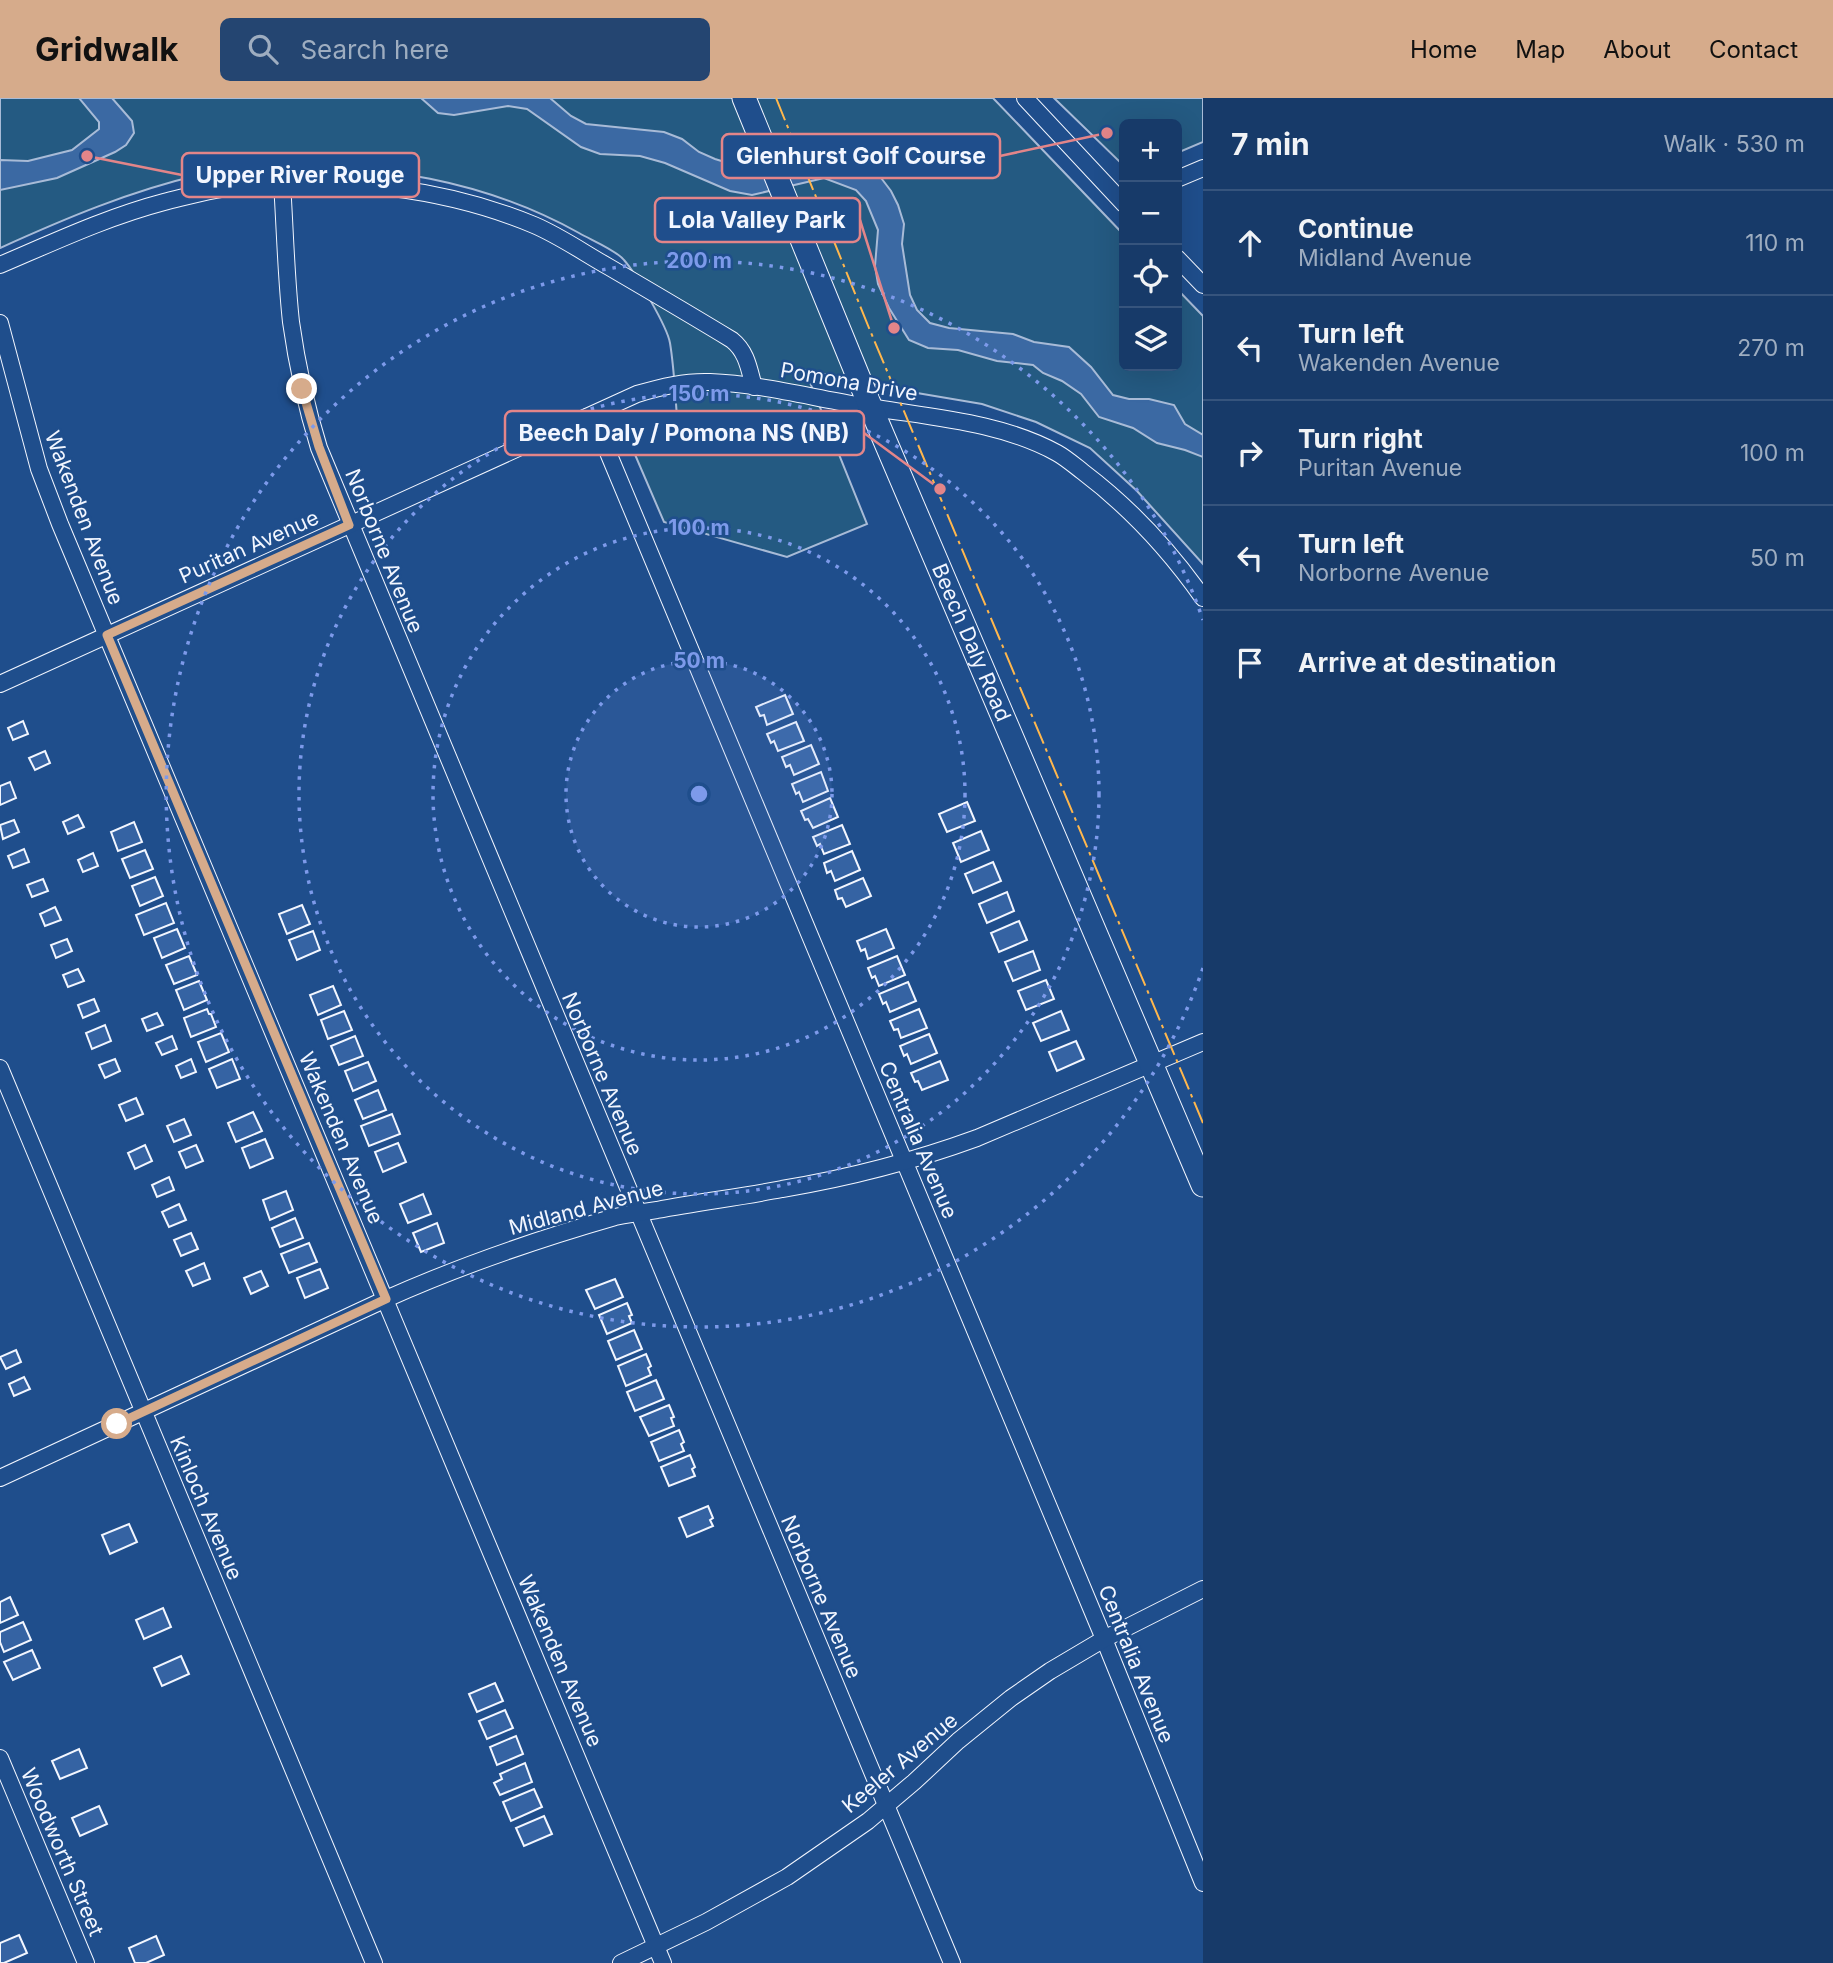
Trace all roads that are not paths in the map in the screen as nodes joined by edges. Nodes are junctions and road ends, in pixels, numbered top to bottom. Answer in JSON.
{"nodes":[{"id":1,"x":744,"y":98,"type":"edge"},
{"id":2,"x":1026,"y":98,"type":"edge"},
{"id":3,"x":1203,"y":168,"type":"edge"},
{"id":4,"x":1182,"y":177,"type":"edge"},
{"id":5,"x":282,"y":183,"type":"junction"},
{"id":6,"x":1119,"y":198,"type":"edge"},
{"id":7,"x":1182,"y":263,"type":"edge"},
{"id":8,"x":0,"y":265,"type":"edge"},
{"id":9,"x":1203,"y":285,"type":"edge"},
{"id":10,"x":0,"y":323,"type":"edge"},
{"id":11,"x":754,"y":387,"type":"junction"},
{"id":12,"x":871,"y":408,"type":"junction"},
{"id":13,"x":587,"y":417,"type":"junction"},
{"id":14,"x":349,"y":525,"type":"junction"},
{"id":15,"x":1203,"y":598,"type":"edge"},
{"id":16,"x":107,"y":635,"type":"junction"},
{"id":17,"x":0,"y":684,"type":"edge"},
{"id":18,"x":1203,"y":1042,"type":"edge"},
{"id":19,"x":1153,"y":1065,"type":"junction"},
{"id":20,"x":0,"y":1068,"type":"edge"},
{"id":21,"x":904,"y":1161,"type":"junction"},
{"id":22,"x":1203,"y":1185,"type":"edge"},
{"id":23,"x":637,"y":1213,"type":"junction"},
{"id":24,"x":386,"y":1299,"type":"junction"},
{"id":25,"x":144,"y":1412,"type":"junction"},
{"id":26,"x":0,"y":1478,"type":"edge"},
{"id":27,"x":1203,"y":1589,"type":"edge"},
{"id":28,"x":1104,"y":1639,"type":"junction"},
{"id":29,"x":0,"y":1758,"type":"edge"},
{"id":30,"x":885,"y":1805,"type":"junction"},
{"id":31,"x":1203,"y":1883,"type":"edge"},
{"id":32,"x":657,"y":1946,"type":"junction"},
{"id":33,"x":86,"y":1963,"type":"edge"},
{"id":34,"x":374,"y":1963,"type":"edge"},
{"id":35,"x":621,"y":1963,"type":"edge"},
{"id":36,"x":663,"y":1963,"type":"edge"},
{"id":37,"x":952,"y":1963,"type":"edge"}],
"edges":[{"from":1,"to":12,"type":"main road","name":"Beech Daly Road"},
{"from":2,"to":6,"type":"street"},
{"from":3,"to":4,"type":"street"},
{"from":5,"to":8,"type":"street","name":"Pomona Drive"},
{"from":5,"to":11,"type":"street","name":"Pomona Drive"},
{"from":5,"to":14,"type":"street","name":"Norborne Avenue"},
{"from":7,"to":9,"type":"street"},
{"from":10,"to":16,"type":"street","name":"Wakenden Avenue"},
{"from":11,"to":12,"type":"street","name":"Pomona Drive"},
{"from":11,"to":13,"type":"street","name":"Puritan Avenue"},
{"from":12,"to":15,"type":"street","name":"Pomona Drive"},
{"from":12,"to":19,"type":"main road","name":"Beech Daly Road"},
{"from":13,"to":14,"type":"street","name":"Puritan Avenue"},
{"from":13,"to":21,"type":"street","name":"Centralia Avenue"},
{"from":14,"to":16,"type":"street","name":"Puritan Avenue"},
{"from":14,"to":23,"type":"street","name":"Norborne Avenue"},
{"from":16,"to":17,"type":"street","name":"Puritan Avenue"},
{"from":16,"to":24,"type":"street","name":"Wakenden Avenue"},
{"from":18,"to":19,"type":"street","name":"Midland Avenue"},
{"from":19,"to":21,"type":"street","name":"Midland Avenue"},
{"from":19,"to":22,"type":"main road","name":"Beech Daly Road"},
{"from":20,"to":25,"type":"street","name":"Kinloch Avenue"},
{"from":21,"to":23,"type":"street","name":"Midland Avenue"},
{"from":21,"to":28,"type":"street","name":"Centralia Avenue"},
{"from":23,"to":24,"type":"street","name":"Midland Avenue"},
{"from":23,"to":30,"type":"street","name":"Norborne Avenue"},
{"from":24,"to":25,"type":"street","name":"Midland Avenue"},
{"from":24,"to":32,"type":"street","name":"Wakenden Avenue"},
{"from":25,"to":26,"type":"street","name":"Midland Avenue"},
{"from":25,"to":34,"type":"street","name":"Kinloch Avenue"},
{"from":27,"to":28,"type":"street","name":"Keeler Avenue"},
{"from":28,"to":30,"type":"street","name":"Keeler Avenue"},
{"from":28,"to":31,"type":"street","name":"Centralia Avenue"},
{"from":29,"to":33,"type":"street","name":"Woodworth Street"},
{"from":30,"to":32,"type":"street","name":"Keeler Avenue"},
{"from":30,"to":37,"type":"street","name":"Norborne Avenue"},
{"from":32,"to":35,"type":"street","name":"Keeler Avenue"},
{"from":32,"to":36,"type":"street","name":"Wakenden Avenue"}]}
